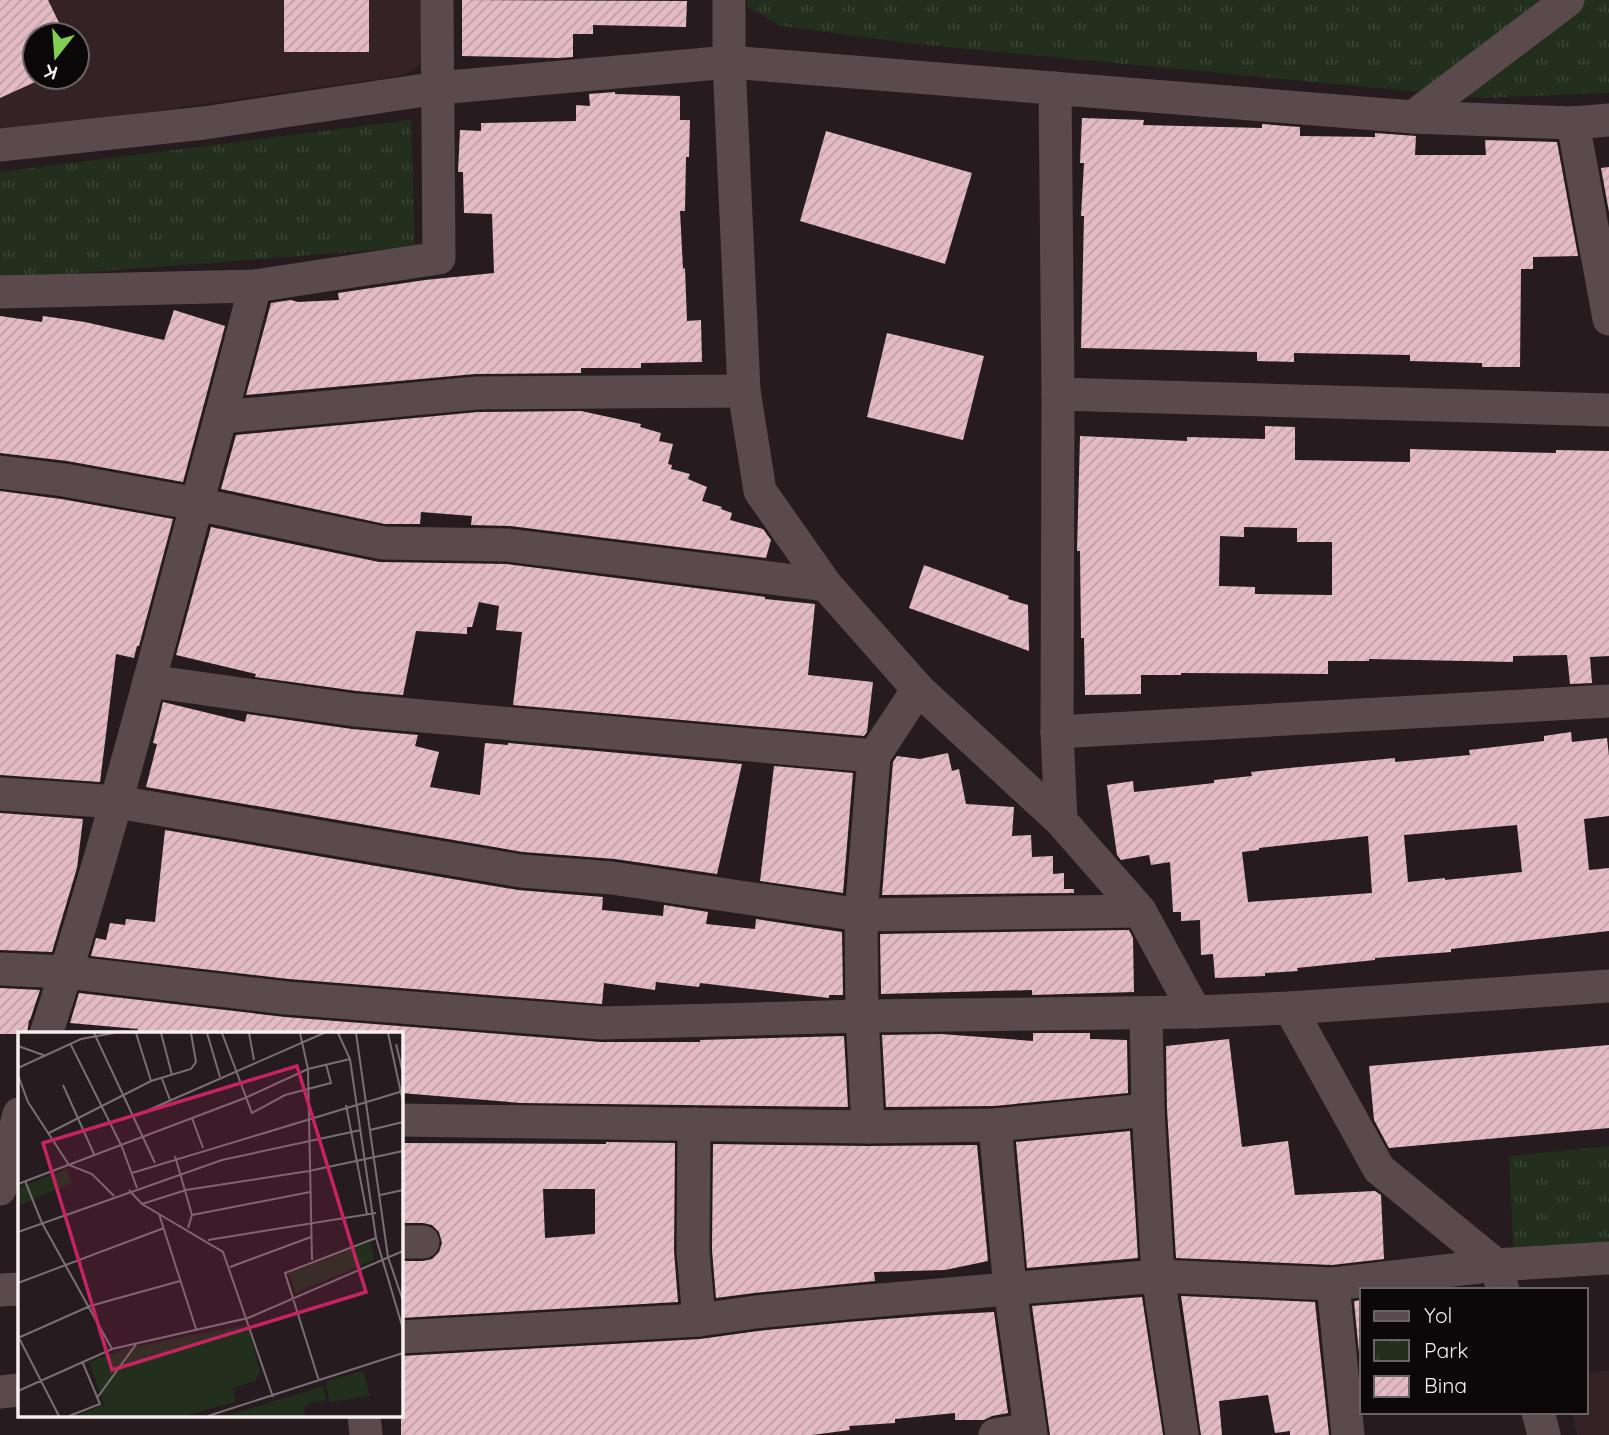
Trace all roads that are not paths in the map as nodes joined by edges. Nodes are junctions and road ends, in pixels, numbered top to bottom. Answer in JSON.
{"nodes":[{"id":1,"x":437,"y":0,"type":"edge"},
{"id":2,"x":729,"y":0,"type":"edge"},
{"id":3,"x":1568,"y":0,"type":"edge"},
{"id":4,"x":729,"y":62,"type":"junction"},
{"id":5,"x":438,"y":88,"type":"junction"},
{"id":6,"x":1055,"y":88,"type":"junction"},
{"id":7,"x":1413,"y":117,"type":"junction"},
{"id":8,"x":1609,"y":121,"type":"edge"},
{"id":9,"x":1573,"y":124,"type":"junction"},
{"id":10,"x":0,"y":145,"type":"edge"},
{"id":11,"x":255,"y":286,"type":"junction"},
{"id":12,"x":0,"y":292,"type":"edge"},
{"id":13,"x":1609,"y":318,"type":"edge"},
{"id":14,"x":744,"y":391,"type":"junction"},
{"id":15,"x":1058,"y":394,"type":"junction"},
{"id":16,"x":1609,"y":410,"type":"edge"},
{"id":17,"x":222,"y":417,"type":"junction"},
{"id":18,"x":0,"y":472,"type":"edge"},
{"id":19,"x":197,"y":504,"type":"junction"},
{"id":20,"x":826,"y":585,"type":"junction"},
{"id":21,"x":149,"y":681,"type":"junction"},
{"id":22,"x":918,"y":689,"type":"junction"},
{"id":23,"x":1609,"y":701,"type":"edge"},
{"id":24,"x":1057,"y":732,"type":"junction"},
{"id":25,"x":874,"y":756,"type":"junction"},
{"id":26,"x":0,"y":794,"type":"edge"},
{"id":27,"x":117,"y":802,"type":"junction"},
{"id":28,"x":1061,"y":821,"type":"junction"},
{"id":29,"x":1140,"y":911,"type":"junction"},
{"id":30,"x":861,"y":915,"type":"junction"},
{"id":31,"x":0,"y":969,"type":"edge"},
{"id":32,"x":66,"y":972,"type":"junction"},
{"id":33,"x":1609,"y":986,"type":"edge"},
{"id":34,"x":1290,"y":1008,"type":"junction"},
{"id":35,"x":1195,"y":1012,"type":"junction"},
{"id":36,"x":1146,"y":1014,"type":"junction"},
{"id":37,"x":862,"y":1016,"type":"junction"},
{"id":38,"x":47,"y":1032,"type":"edge"},
{"id":39,"x":1148,"y":1110,"type":"junction"},
{"id":40,"x":14,"y":1119,"type":"edge"},
{"id":41,"x":402,"y":1121,"type":"edge"},
{"id":42,"x":694,"y":1124,"type":"junction"},
{"id":43,"x":995,"y":1125,"type":"junction"},
{"id":44,"x":868,"y":1127,"type":"junction"},
{"id":45,"x":0,"y":1189,"type":"edge"},
{"id":46,"x":1609,"y":1258,"type":"edge"},
{"id":47,"x":1158,"y":1276,"type":"junction"},
{"id":48,"x":1500,"y":1277,"type":"edge"},
{"id":49,"x":1333,"y":1283,"type":"junction"},
{"id":50,"x":18,"y":1289,"type":"edge"},
{"id":51,"x":1010,"y":1289,"type":"junction"},
{"id":52,"x":0,"y":1290,"type":"edge"},
{"id":53,"x":699,"y":1320,"type":"junction"},
{"id":54,"x":402,"y":1337,"type":"edge"},
{"id":55,"x":18,"y":1390,"type":"edge"},
{"id":56,"x":0,"y":1392,"type":"edge"},
{"id":57,"x":1539,"y":1414,"type":"edge"},
{"id":58,"x":1031,"y":1432,"type":"edge"},
{"id":59,"x":995,"y":1435,"type":"edge"},
{"id":60,"x":1182,"y":1435,"type":"edge"},
{"id":61,"x":1348,"y":1435,"type":"edge"},
{"id":62,"x":1544,"y":1435,"type":"edge"}],
"edges":[{"from":1,"to":5,"type":"street"},
{"from":2,"to":4,"type":"street"},
{"from":3,"to":7,"type":"street"},
{"from":4,"to":5,"type":"street"},
{"from":4,"to":6,"type":"street"},
{"from":4,"to":14,"type":"street"},
{"from":5,"to":10,"type":"street"},
{"from":5,"to":11,"type":"street"},
{"from":6,"to":7,"type":"street"},
{"from":6,"to":15,"type":"street"},
{"from":7,"to":9,"type":"street"},
{"from":8,"to":9,"type":"street"},
{"from":9,"to":13,"type":"street"},
{"from":11,"to":12,"type":"street"},
{"from":11,"to":17,"type":"street"},
{"from":14,"to":17,"type":"street"},
{"from":14,"to":20,"type":"street"},
{"from":15,"to":16,"type":"street"},
{"from":15,"to":24,"type":"street"},
{"from":17,"to":19,"type":"street"},
{"from":18,"to":19,"type":"street"},
{"from":19,"to":20,"type":"street"},
{"from":19,"to":21,"type":"street"},
{"from":20,"to":22,"type":"street"},
{"from":21,"to":25,"type":"street"},
{"from":21,"to":27,"type":"street"},
{"from":22,"to":25,"type":"street"},
{"from":22,"to":28,"type":"street"},
{"from":23,"to":24,"type":"street"},
{"from":24,"to":28,"type":"street"},
{"from":25,"to":30,"type":"street"},
{"from":26,"to":27,"type":"street"},
{"from":27,"to":30,"type":"street"},
{"from":27,"to":32,"type":"street"},
{"from":28,"to":29,"type":"street"},
{"from":29,"to":30,"type":"street"},
{"from":29,"to":35,"type":"street"},
{"from":30,"to":37,"type":"street"},
{"from":31,"to":32,"type":"street"},
{"from":32,"to":37,"type":"street"},
{"from":32,"to":38,"type":"street"},
{"from":33,"to":34,"type":"street"},
{"from":34,"to":35,"type":"street"},
{"from":34,"to":48,"type":"street"},
{"from":35,"to":36,"type":"street"},
{"from":36,"to":37,"type":"street"},
{"from":36,"to":39,"type":"street"},
{"from":37,"to":44,"type":"street"},
{"from":39,"to":43,"type":"street"},
{"from":39,"to":47,"type":"street"},
{"from":40,"to":45,"type":"street"},
{"from":41,"to":42,"type":"street"},
{"from":42,"to":44,"type":"street"},
{"from":42,"to":53,"type":"street"},
{"from":43,"to":44,"type":"street"},
{"from":43,"to":51,"type":"street"},
{"from":46,"to":48,"type":"street"},
{"from":47,"to":49,"type":"street"},
{"from":47,"to":51,"type":"street"},
{"from":47,"to":60,"type":"street"},
{"from":48,"to":49,"type":"street"},
{"from":49,"to":61,"type":"street"},
{"from":50,"to":52,"type":"street"},
{"from":51,"to":53,"type":"street"},
{"from":51,"to":58,"type":"street"},
{"from":53,"to":54,"type":"street"},
{"from":55,"to":56,"type":"street"},
{"from":57,"to":62,"type":"street"},
{"from":58,"to":59,"type":"street"}]}
